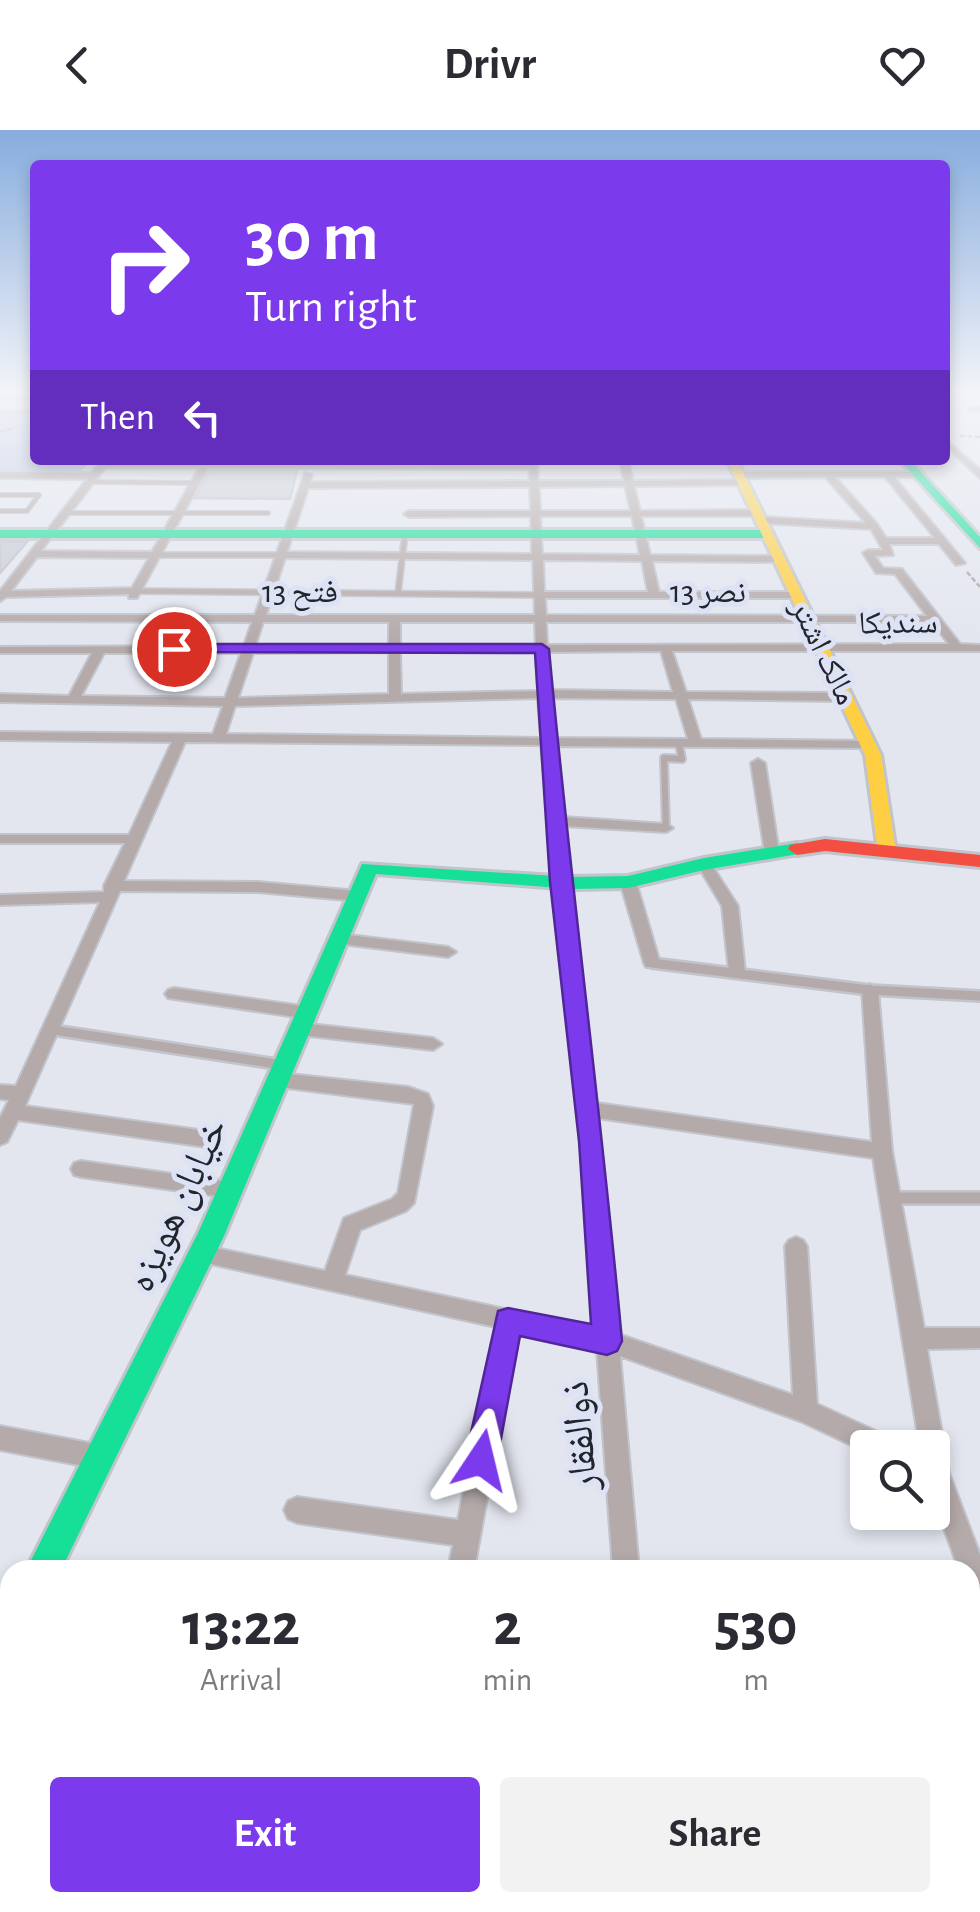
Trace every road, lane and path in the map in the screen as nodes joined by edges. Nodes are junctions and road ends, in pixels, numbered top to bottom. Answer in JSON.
{"nodes":[{"id":1,"x":50,"y":477,"type":"edge"},
{"id":2,"x":199,"y":477,"type":"edge"},
{"id":3,"x":307,"y":477,"type":"edge"},
{"id":4,"x":472,"y":477,"type":"edge"},
{"id":5,"x":533,"y":477,"type":"edge"},
{"id":6,"x":583,"y":477,"type":"edge"},
{"id":7,"x":628,"y":477,"type":"edge"},
{"id":8,"x":697,"y":477,"type":"edge"},
{"id":9,"x":740,"y":477,"type":"edge"},
{"id":10,"x":831,"y":477,"type":"edge"},
{"id":11,"x":912,"y":477,"type":"edge"},
{"id":12,"x":917,"y":477,"type":"edge"},
{"id":13,"x":921,"y":477,"type":"edge"},
{"id":14,"x":92,"y":479,"type":"junction"},
{"id":15,"x":197,"y":483,"type":"junction"},
{"id":16,"x":414,"y":484,"type":"junction"},
{"id":17,"x":630,"y":484,"type":"junction"},
{"id":18,"x":304,"y":485,"type":"junction"},
{"id":19,"x":0,"y":495,"type":"edge"},
{"id":20,"x":0,"y":511,"type":"edge"},
{"id":21,"x":180,"y":512,"type":"junction"},
{"id":22,"x":65,"y":513,"type":"junction"},
{"id":23,"x":268,"y":513,"type":"dead end"},
{"id":24,"x":980,"y":520,"type":"edge"},
{"id":25,"x":761,"y":522,"type":"junction"},
{"id":26,"x":874,"y":526,"type":"junction"},
{"id":27,"x":0,"y":534,"type":"edge"},
{"id":28,"x":48,"y":534,"type":"junction"},
{"id":29,"x":168,"y":534,"type":"junction"},
{"id":30,"x":406,"y":534,"type":"junction"},
{"id":31,"x":536,"y":534,"type":"junction"},
{"id":32,"x":642,"y":535,"type":"junction"},
{"id":33,"x":883,"y":541,"type":"junction"},
{"id":34,"x":942,"y":541,"type":"junction"},
{"id":35,"x":284,"y":544,"type":"junction"},
{"id":36,"x":980,"y":544,"type":"edge"},
{"id":37,"x":32,"y":554,"type":"junction"},
{"id":38,"x":156,"y":555,"type":"junction"},
{"id":39,"x":779,"y":559,"type":"junction"},
{"id":40,"x":960,"y":564,"type":"dead end"},
{"id":41,"x":268,"y":592,"type":"junction"},
{"id":42,"x":134,"y":594,"type":"junction"},
{"id":43,"x":398,"y":594,"type":"junction"},
{"id":44,"x":654,"y":594,"type":"junction"},
{"id":45,"x":2,"y":596,"type":"edge"},
{"id":46,"x":539,"y":596,"type":"junction"},
{"id":47,"x":797,"y":596,"type":"junction"},
{"id":48,"x":0,"y":618,"type":"edge"},
{"id":49,"x":935,"y":619,"type":"junction"},
{"id":50,"x":258,"y":620,"type":"junction"},
{"id":51,"x":394,"y":620,"type":"junction"},
{"id":52,"x":540,"y":620,"type":"junction"},
{"id":53,"x":808,"y":620,"type":"junction"},
{"id":54,"x":248,"y":648,"type":"junction"},
{"id":55,"x":394,"y":648,"type":"junction"},
{"id":56,"x":957,"y":648,"type":"junction"},
{"id":57,"x":980,"y":648,"type":"edge"},
{"id":58,"x":100,"y":649,"type":"junction"},
{"id":59,"x":542,"y":649,"type":"junction"},
{"id":60,"x":666,"y":649,"type":"junction"},
{"id":61,"x":822,"y":649,"type":"junction"},
{"id":62,"x":0,"y":650,"type":"edge"},
{"id":63,"x":544,"y":694,"type":"junction"},
{"id":64,"x":680,"y":696,"type":"junction"},
{"id":65,"x":846,"y":697,"type":"junction"},
{"id":66,"x":0,"y":698,"type":"edge"},
{"id":67,"x":395,"y":698,"type":"junction"},
{"id":68,"x":73,"y":700,"type":"junction"},
{"id":69,"x":230,"y":702,"type":"junction"},
{"id":70,"x":0,"y":736,"type":"edge"},
{"id":71,"x":180,"y":738,"type":"junction"},
{"id":72,"x":218,"y":738,"type":"junction"},
{"id":73,"x":547,"y":742,"type":"junction"},
{"id":74,"x":679,"y":744,"type":"junction"},
{"id":75,"x":696,"y":744,"type":"junction"},
{"id":76,"x":869,"y":745,"type":"junction"},
{"id":77,"x":758,"y":763,"type":"dead end"},
{"id":78,"x":554,"y":820,"type":"junction"},
{"id":79,"x":666,"y":828,"type":"joint"},
{"id":80,"x":0,"y":839,"type":"edge"},
{"id":81,"x":132,"y":839,"type":"junction"},
{"id":82,"x":887,"y":852,"type":"junction"},
{"id":83,"x":772,"y":854,"type":"junction"},
{"id":84,"x":980,"y":861,"type":"edge"},
{"id":85,"x":704,"y":864,"type":"junction"},
{"id":86,"x":560,"y":882,"type":"junction"},
{"id":87,"x":628,"y":882,"type":"junction"},
{"id":88,"x":110,"y":892,"type":"junction"},
{"id":89,"x":358,"y":896,"type":"junction"},
{"id":90,"x":0,"y":900,"type":"edge"},
{"id":91,"x":340,"y":938,"type":"junction"},
{"id":92,"x":448,"y":952,"type":"dead end"},
{"id":93,"x":652,"y":963,"type":"joint"},
{"id":94,"x":737,"y":972,"type":"junction"},
{"id":95,"x":870,"y":990,"type":"junction"},
{"id":96,"x":174,"y":994,"type":"dead end"},
{"id":97,"x":980,"y":996,"type":"edge"},
{"id":98,"x":305,"y":1021,"type":"junction"},
{"id":99,"x":54,"y":1030,"type":"junction"},
{"id":100,"x":433,"y":1044,"type":"dead end"},
{"id":101,"x":283,"y":1073,"type":"junction"},
{"id":102,"x":0,"y":1092,"type":"edge"},
{"id":103,"x":18,"y":1102,"type":"junction"},
{"id":104,"x":588,"y":1109,"type":"junction"},
{"id":105,"x":0,"y":1138,"type":"edge"},
{"id":106,"x":206,"y":1139,"type":"dead end"},
{"id":107,"x":882,"y":1151,"type":"junction"},
{"id":108,"x":81,"y":1169,"type":"dead end"},
{"id":109,"x":230,"y":1190,"type":"junction"},
{"id":110,"x":892,"y":1198,"type":"junction"},
{"id":111,"x":980,"y":1198,"type":"edge"},
{"id":112,"x":796,"y":1246,"type":"dead end"},
{"id":113,"x":201,"y":1254,"type":"junction"},
{"id":114,"x":332,"y":1282,"type":"junction"},
{"id":115,"x":508,"y":1321,"type":"junction"},
{"id":116,"x":980,"y":1338,"type":"edge"},
{"id":117,"x":916,"y":1339,"type":"junction"},
{"id":118,"x":607,"y":1341,"type":"junction"},
{"id":119,"x":806,"y":1410,"type":"junction"},
{"id":120,"x":929,"y":1430,"type":"edge"},
{"id":121,"x":850,"y":1431,"type":"edge"},
{"id":122,"x":0,"y":1438,"type":"edge"},
{"id":123,"x":100,"y":1457,"type":"junction"},
{"id":124,"x":297,"y":1510,"type":"dead end"},
{"id":125,"x":950,"y":1512,"type":"edge"},
{"id":126,"x":468,"y":1534,"type":"junction"},
{"id":127,"x":48,"y":1560,"type":"edge"},
{"id":128,"x":463,"y":1560,"type":"edge"},
{"id":129,"x":625,"y":1560,"type":"edge"},
{"id":130,"x":968,"y":1560,"type":"edge"}],
"edges":[{"from":1,"to":14,"type":"street"},
{"from":2,"to":15,"type":"street"},
{"from":3,"to":18,"type":"street"},
{"from":4,"to":16,"type":"street"},
{"from":5,"to":31,"type":"street","name":"ذوالفقار"},
{"from":6,"to":17,"type":"street"},
{"from":7,"to":17,"type":"street"},
{"from":8,"to":17,"type":"street"},
{"from":9,"to":25,"type":"street","name":"مالک اشتر"},
{"from":10,"to":26,"type":"street"},
{"from":11,"to":34,"type":"street"},
{"from":12,"to":36,"type":"street"},
{"from":13,"to":24,"type":"street"},
{"from":14,"to":15,"type":"lane"},
{"from":14,"to":22,"type":"street"},
{"from":15,"to":21,"type":"street"},
{"from":16,"to":18,"type":"street"},
{"from":16,"to":30,"type":"street"},
{"from":17,"to":32,"type":"street"},
{"from":18,"to":35,"type":"street"},
{"from":19,"to":20,"type":"lane"},
{"from":21,"to":22,"type":"lane"},
{"from":21,"to":23,"type":"lane"},
{"from":21,"to":29,"type":"street"},
{"from":22,"to":28,"type":"street"},
{"from":25,"to":26,"type":"street"},
{"from":25,"to":32,"type":"street"},
{"from":25,"to":39,"type":"street","name":"مالک اشتر"},
{"from":26,"to":33,"type":"street"},
{"from":27,"to":28,"type":"street"},
{"from":28,"to":29,"type":"street"},
{"from":28,"to":37,"type":"street"},
{"from":29,"to":35,"type":"street"},
{"from":29,"to":38,"type":"street"},
{"from":30,"to":31,"type":"street"},
{"from":30,"to":35,"type":"street"},
{"from":30,"to":43,"type":"lane"},
{"from":31,"to":32,"type":"street"},
{"from":31,"to":46,"type":"street","name":"ذوالفقار"},
{"from":32,"to":39,"type":"street"},
{"from":32,"to":44,"type":"street"},
{"from":33,"to":34,"type":"street"},
{"from":33,"to":49,"type":"street","name":"سندیکا"},
{"from":34,"to":40,"type":"street"},
{"from":35,"to":38,"type":"lane"},
{"from":35,"to":41,"type":"street"},
{"from":37,"to":38,"type":"street"},
{"from":37,"to":45,"type":"street"},
{"from":38,"to":42,"type":"street"},
{"from":39,"to":47,"type":"street","name":"مالک اشتر"},
{"from":41,"to":42,"type":"lane"},
{"from":41,"to":43,"type":"lane"},
{"from":41,"to":50,"type":"street"},
{"from":42,"to":45,"type":"street"},
{"from":43,"to":46,"type":"lane"},
{"from":44,"to":46,"type":"street"},
{"from":44,"to":47,"type":"street"},
{"from":46,"to":52,"type":"street","name":"ذوالفقار"},
{"from":47,"to":53,"type":"street","name":"مالک اشتر"},
{"from":48,"to":50,"type":"street","name":"فتح 13"},
{"from":49,"to":53,"type":"street","name":"نصر 13"},
{"from":49,"to":56,"type":"street","name":"سندیکا"},
{"from":50,"to":51,"type":"street","name":"فتح 13"},
{"from":50,"to":54,"type":"street"},
{"from":51,"to":52,"type":"street","name":"فتح 13"},
{"from":51,"to":55,"type":"street"},
{"from":52,"to":53,"type":"street","name":"نصر 13"},
{"from":52,"to":59,"type":"street","name":"ذوالفقار"},
{"from":53,"to":61,"type":"street","name":"مالک اشتر"},
{"from":54,"to":55,"type":"street","name":"سندیکا"},
{"from":54,"to":58,"type":"street","name":"سندیکا"},
{"from":54,"to":69,"type":"street"},
{"from":55,"to":59,"type":"street","name":"سندیکا"},
{"from":55,"to":67,"type":"street"},
{"from":56,"to":57,"type":"street"},
{"from":56,"to":61,"type":"street","name":"سندیکا"},
{"from":58,"to":62,"type":"street","name":"سندیکا"},
{"from":58,"to":68,"type":"street"},
{"from":59,"to":60,"type":"street","name":"سندیکا"},
{"from":59,"to":63,"type":"street","name":"ذوالفقار"},
{"from":60,"to":61,"type":"street","name":"سندیکا"},
{"from":60,"to":64,"type":"street"},
{"from":61,"to":65,"type":"street","name":"مالک اشتر"},
{"from":63,"to":64,"type":"street"},
{"from":63,"to":67,"type":"street"},
{"from":63,"to":73,"type":"street","name":"ذوالفقار"},
{"from":64,"to":65,"type":"street"},
{"from":64,"to":75,"type":"street"},
{"from":65,"to":76,"type":"street","name":"مالک اشتر"},
{"from":66,"to":68,"type":"street"},
{"from":67,"to":69,"type":"street"},
{"from":68,"to":69,"type":"street"},
{"from":69,"to":72,"type":"street"},
{"from":70,"to":71,"type":"street"},
{"from":71,"to":72,"type":"street"},
{"from":71,"to":81,"type":"street"},
{"from":72,"to":73,"type":"street"},
{"from":73,"to":74,"type":"street"},
{"from":73,"to":78,"type":"street","name":"ذوالفقار"},
{"from":74,"to":75,"type":"street"},
{"from":74,"to":79,"type":"lane"},
{"from":75,"to":76,"type":"street"},
{"from":76,"to":82,"type":"street","name":"مالک اشتر"},
{"from":77,"to":83,"type":"street"},
{"from":78,"to":79,"type":"street"},
{"from":78,"to":86,"type":"street","name":"ذوالفقار"},
{"from":80,"to":81,"type":"street"},
{"from":81,"to":88,"type":"street"},
{"from":82,"to":83,"type":"street"},
{"from":82,"to":84,"type":"street"},
{"from":83,"to":85,"type":"street"},
{"from":85,"to":87,"type":"street"},
{"from":85,"to":94,"type":"street"},
{"from":86,"to":87,"type":"street"},
{"from":86,"to":89,"type":"street","name":"خیابان هویزه"},
{"from":86,"to":104,"type":"street","name":"ذوالفقار"},
{"from":87,"to":93,"type":"street"},
{"from":88,"to":89,"type":"street"},
{"from":88,"to":90,"type":"street"},
{"from":88,"to":99,"type":"street"},
{"from":89,"to":91,"type":"street","name":"خیابان هویزه"},
{"from":91,"to":92,"type":"street"},
{"from":91,"to":98,"type":"street","name":"خیابان هویزه"},
{"from":93,"to":94,"type":"lane"},
{"from":94,"to":95,"type":"lane"},
{"from":95,"to":97,"type":"lane"},
{"from":95,"to":107,"type":"street"},
{"from":96,"to":98,"type":"street"},
{"from":98,"to":100,"type":"street"},
{"from":98,"to":101,"type":"street","name":"خیابان هویزه"},
{"from":99,"to":101,"type":"lane"},
{"from":99,"to":103,"type":"street"},
{"from":101,"to":109,"type":"street","name":"خیابان هویزه"},
{"from":101,"to":114,"type":"street"},
{"from":102,"to":103,"type":"street"},
{"from":103,"to":105,"type":"street"},
{"from":103,"to":106,"type":"street"},
{"from":104,"to":107,"type":"street"},
{"from":104,"to":118,"type":"street","name":"ذوالفقار"},
{"from":107,"to":110,"type":"street"},
{"from":108,"to":109,"type":"street"},
{"from":109,"to":113,"type":"street","name":"خیابان هویزه"},
{"from":110,"to":111,"type":"lane"},
{"from":110,"to":117,"type":"street"},
{"from":112,"to":119,"type":"street"},
{"from":113,"to":114,"type":"street"},
{"from":113,"to":123,"type":"street","name":"خیابان هویزه"},
{"from":114,"to":115,"type":"street"},
{"from":115,"to":118,"type":"street"},
{"from":115,"to":126,"type":"street"},
{"from":116,"to":117,"type":"street"},
{"from":117,"to":120,"type":"street"},
{"from":118,"to":119,"type":"street"},
{"from":118,"to":129,"type":"street","name":"ذوالفقار"},
{"from":119,"to":121,"type":"street"},
{"from":122,"to":123,"type":"street"},
{"from":123,"to":127,"type":"street","name":"خیابان هویزه"},
{"from":124,"to":126,"type":"street"},
{"from":125,"to":130,"type":"street"},
{"from":126,"to":128,"type":"street"}]}
